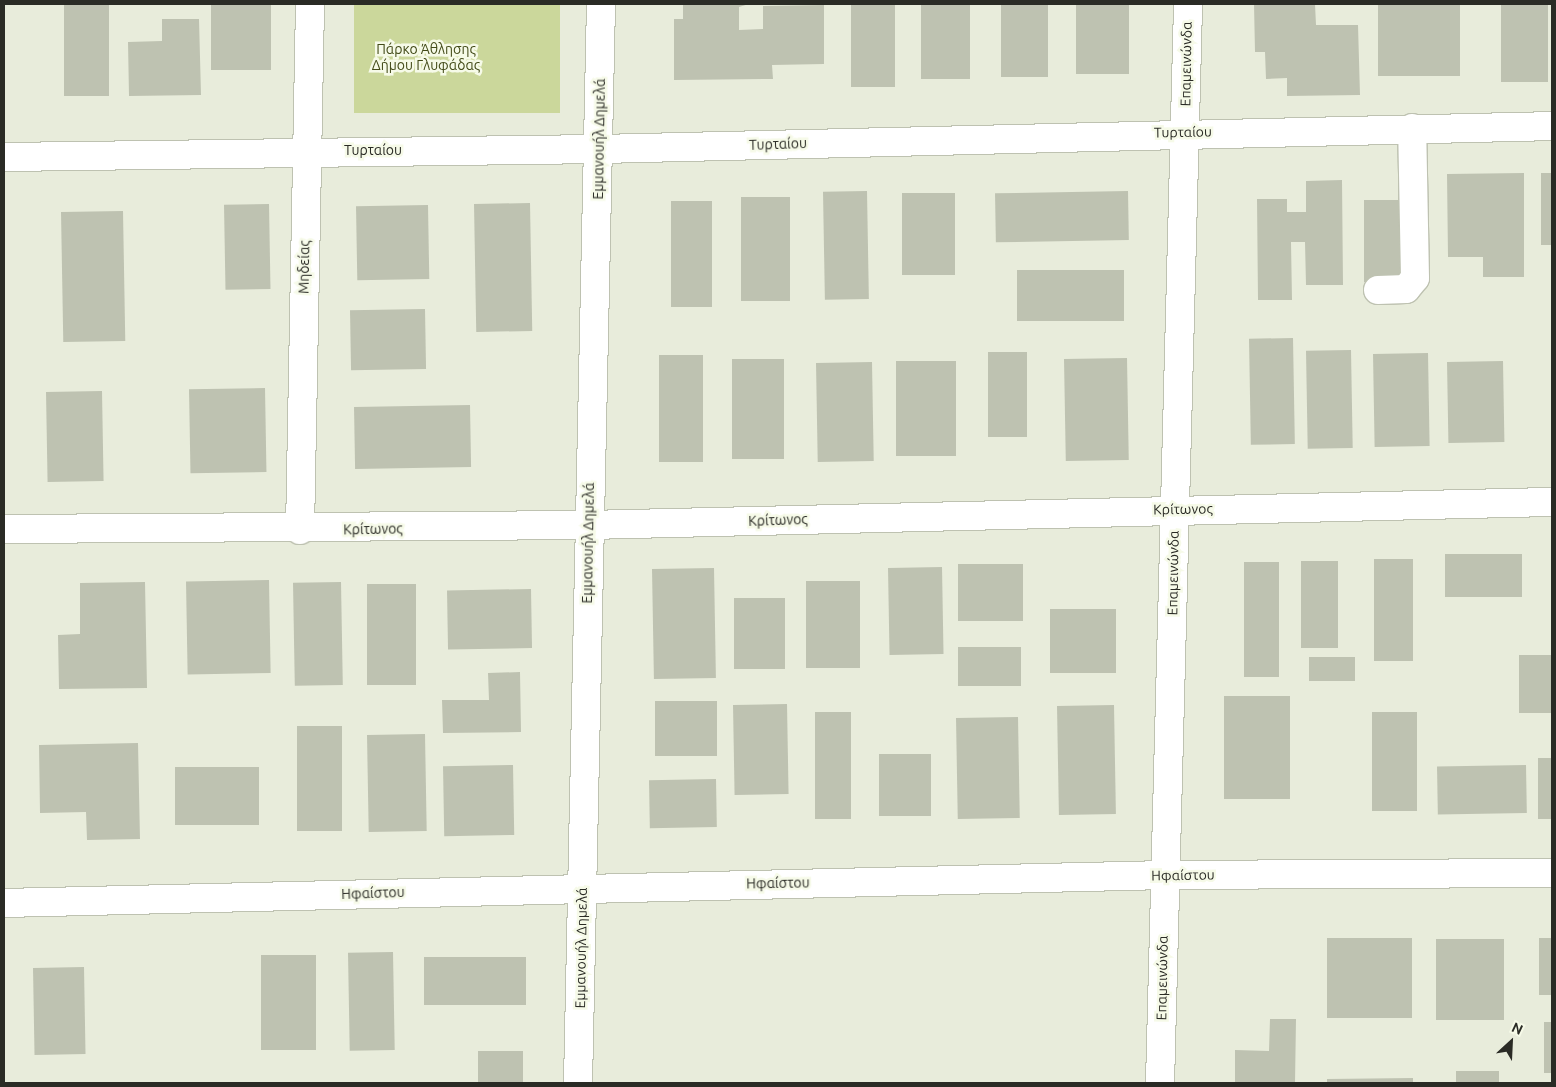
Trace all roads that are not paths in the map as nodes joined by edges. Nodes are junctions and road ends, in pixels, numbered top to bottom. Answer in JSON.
{"nodes":[{"id":1,"x":310,"y":4,"type":"edge"},
{"id":2,"x":601,"y":4,"type":"edge"},
{"id":3,"x":1188,"y":4,"type":"edge"},
{"id":4,"x":1552,"y":126,"type":"edge"},
{"id":5,"x":1412,"y":128,"type":"junction"},
{"id":6,"x":1185,"y":132,"type":"junction"},
{"id":7,"x":600,"y":149,"type":"junction"},
{"id":8,"x":305,"y":151,"type":"junction"},
{"id":9,"x":4,"y":157,"type":"edge"},
{"id":10,"x":1378,"y":290,"type":"dead end"},
{"id":11,"x":1552,"y":502,"type":"edge"},
{"id":12,"x":1175,"y":509,"type":"junction"},
{"id":13,"x":588,"y":525,"type":"junction"},
{"id":14,"x":4,"y":530,"type":"edge"},
{"id":15,"x":300,"y":530,"type":"junction"},
{"id":16,"x":1552,"y":873,"type":"edge"},
{"id":17,"x":1165,"y":875,"type":"junction"},
{"id":18,"x":583,"y":887,"type":"junction"},
{"id":19,"x":4,"y":903,"type":"edge"},
{"id":20,"x":578,"y":1083,"type":"edge"},
{"id":21,"x":1160,"y":1083,"type":"edge"}],
"edges":[{"from":1,"to":8,"type":"street","name":"Μηδείας"},
{"from":2,"to":7,"type":"street","name":"Εμμανουήλ Δημελά"},
{"from":3,"to":6,"type":"street","name":"Επαμεινώνδα"},
{"from":4,"to":5,"type":"street","name":"Τυρταίου"},
{"from":5,"to":6,"type":"street","name":"Τυρταίου"},
{"from":5,"to":10,"type":"street"},
{"from":6,"to":7,"type":"street","name":"Τυρταίου"},
{"from":6,"to":12,"type":"street","name":"Επαμεινώνδα"},
{"from":7,"to":8,"type":"street","name":"Τυρταίου"},
{"from":7,"to":13,"type":"street","name":"Εμμανουήλ Δημελά"},
{"from":8,"to":9,"type":"street","name":"Τυρταίου"},
{"from":8,"to":15,"type":"street","name":"Μηδείας"},
{"from":11,"to":12,"type":"street","name":"Κρίτωνος"},
{"from":12,"to":13,"type":"street","name":"Κρίτωνος"},
{"from":12,"to":17,"type":"street","name":"Επαμεινώνδα"},
{"from":13,"to":15,"type":"street","name":"Κρίτωνος"},
{"from":13,"to":18,"type":"street","name":"Εμμανουήλ Δημελά"},
{"from":14,"to":15,"type":"street","name":"Κρίτωνος"},
{"from":16,"to":17,"type":"street","name":"Ηφαίστου"},
{"from":17,"to":18,"type":"street","name":"Ηφαίστου"},
{"from":17,"to":21,"type":"street","name":"Επαμεινώνδα"},
{"from":18,"to":19,"type":"street","name":"Ηφαίστου"},
{"from":18,"to":20,"type":"street","name":"Εμμανουήλ Δημελά"}]}
